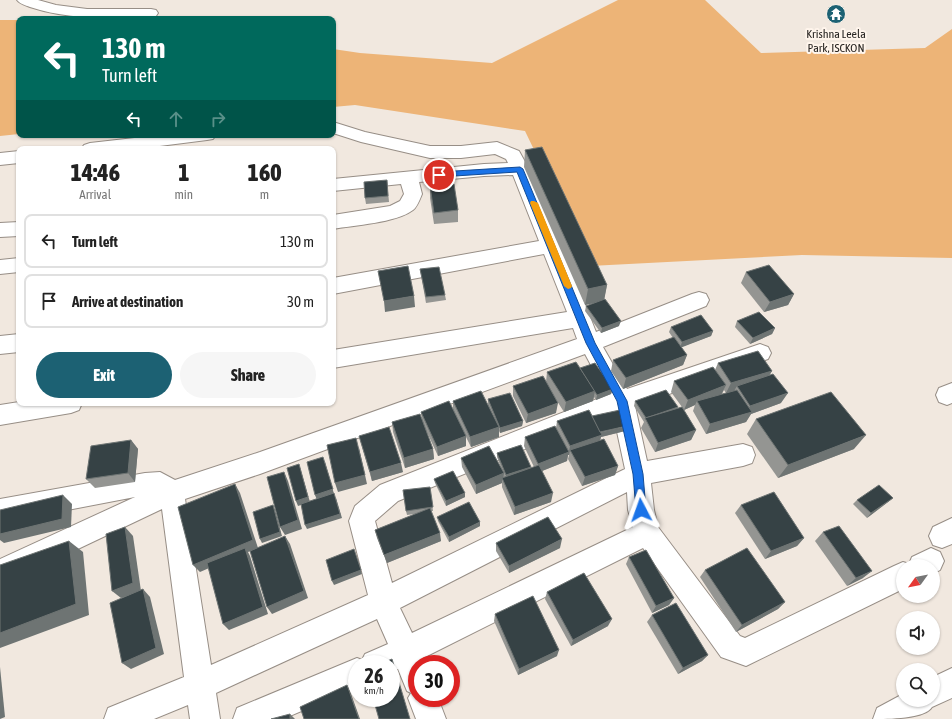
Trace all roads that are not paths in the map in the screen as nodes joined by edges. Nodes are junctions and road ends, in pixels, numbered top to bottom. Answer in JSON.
{"nodes":[{"id":1,"x":24,"y":0,"type":"edge"},
{"id":2,"x":151,"y":13,"type":"dead end"},
{"id":3,"x":336,"y":128,"type":"edge"},
{"id":4,"x":182,"y":138,"type":"edge"},
{"id":5,"x":115,"y":146,"type":"edge"},
{"id":6,"x":16,"y":157,"type":"edge"},
{"id":7,"x":0,"y":159,"type":"edge"},
{"id":8,"x":520,"y":169,"type":"junction"},
{"id":9,"x":409,"y":178,"type":"junction"},
{"id":10,"x":336,"y":186,"type":"edge"},
{"id":11,"x":336,"y":222,"type":"edge"},
{"id":12,"x":16,"y":229,"type":"edge"},
{"id":13,"x":0,"y":230,"type":"edge"},
{"id":14,"x":552,"y":246,"type":"junction"},
{"id":15,"x":16,"y":265,"type":"edge"},
{"id":16,"x":0,"y":267,"type":"edge"},
{"id":17,"x":336,"y":285,"type":"edge"},
{"id":18,"x":699,"y":300,"type":"dead end"},
{"id":19,"x":581,"y":318,"type":"junction"},
{"id":20,"x":16,"y":343,"type":"edge"},
{"id":21,"x":590,"y":343,"type":"junction"},
{"id":22,"x":0,"y":345,"type":"edge"},
{"id":23,"x":760,"y":353,"type":"edge"},
{"id":24,"x":336,"y":359,"type":"edge"},
{"id":25,"x":622,"y":401,"type":"junction"},
{"id":26,"x":53,"y":406,"type":"edge"},
{"id":27,"x":0,"y":415,"type":"edge"},
{"id":28,"x":743,"y":456,"type":"dead end"},
{"id":29,"x":638,"y":474,"type":"junction"},
{"id":30,"x":172,"y":492,"type":"junction"},
{"id":31,"x":0,"y":510,"type":"edge"},
{"id":32,"x":647,"y":533,"type":"junction"},
{"id":33,"x":0,"y":573,"type":"edge"},
{"id":34,"x":896,"y":578,"type":"edge"},
{"id":35,"x":383,"y":602,"type":"junction"},
{"id":36,"x":406,"y":651,"type":"junction"},
{"id":37,"x":396,"y":655,"type":"edge"},
{"id":38,"x":408,"y":656,"type":"edge"},
{"id":39,"x":348,"y":676,"type":"edge"},
{"id":40,"x":952,"y":682,"type":"edge"},
{"id":41,"x":200,"y":685,"type":"junction"},
{"id":42,"x":940,"y":689,"type":"edge"},
{"id":43,"x":426,"y":707,"type":"edge"},
{"id":44,"x":908,"y":707,"type":"edge"},
{"id":45,"x":119,"y":719,"type":"edge"},
{"id":46,"x":205,"y":719,"type":"edge"},
{"id":47,"x":248,"y":719,"type":"edge"},
{"id":48,"x":431,"y":719,"type":"edge"},
{"id":49,"x":888,"y":719,"type":"edge"}],
"edges":[{"from":1,"to":2,"type":"street"},
{"from":3,"to":8,"type":"street"},
{"from":4,"to":5,"type":"street"},
{"from":6,"to":7,"type":"street"},
{"from":8,"to":9,"type":"street"},
{"from":8,"to":14,"type":"street"},
{"from":9,"to":10,"type":"street"},
{"from":9,"to":11,"type":"street"},
{"from":12,"to":13,"type":"street"},
{"from":14,"to":17,"type":"street"},
{"from":14,"to":19,"type":"street"},
{"from":15,"to":16,"type":"street"},
{"from":18,"to":21,"type":"street"},
{"from":19,"to":21,"type":"street"},
{"from":19,"to":24,"type":"street"},
{"from":20,"to":22,"type":"street"},
{"from":21,"to":25,"type":"street"},
{"from":21,"to":30,"type":"street"},
{"from":23,"to":25,"type":"street"},
{"from":25,"to":29,"type":"street"},
{"from":25,"to":35,"type":"street"},
{"from":26,"to":27,"type":"street"},
{"from":28,"to":29,"type":"street"},
{"from":29,"to":32,"type":"street"},
{"from":29,"to":35,"type":"street"},
{"from":30,"to":31,"type":"street"},
{"from":30,"to":33,"type":"street"},
{"from":30,"to":41,"type":"street"},
{"from":32,"to":34,"type":"street"},
{"from":32,"to":36,"type":"street"},
{"from":35,"to":36,"type":"street"},
{"from":35,"to":41,"type":"street"},
{"from":36,"to":37,"type":"street"},
{"from":36,"to":38,"type":"street"},
{"from":39,"to":47,"type":"street"},
{"from":40,"to":42,"type":"street"},
{"from":41,"to":45,"type":"street"},
{"from":41,"to":46,"type":"street"},
{"from":43,"to":48,"type":"street"},
{"from":44,"to":49,"type":"street"}]}
